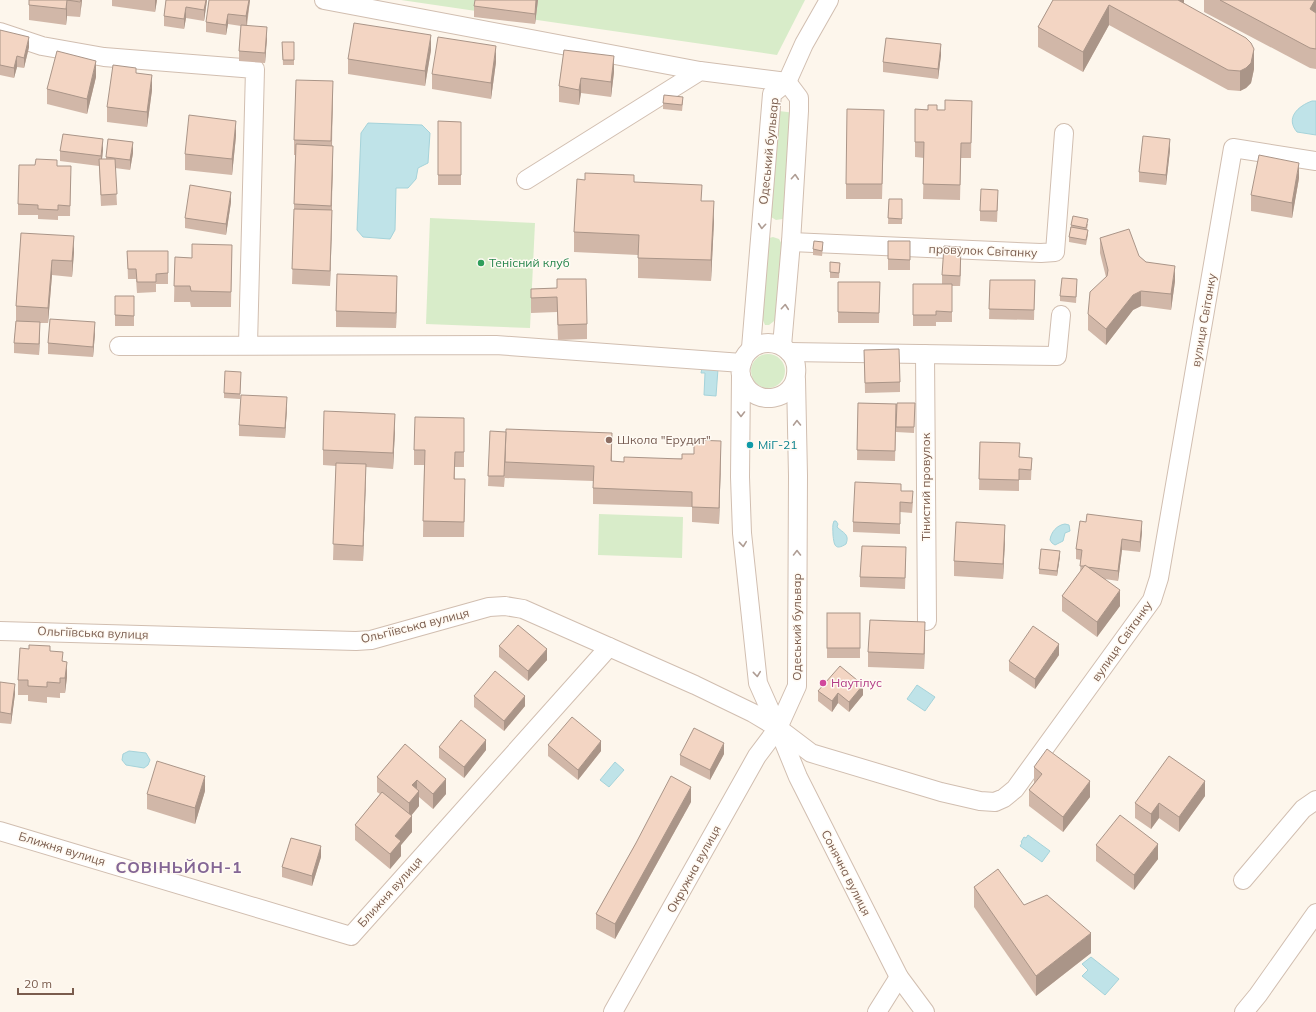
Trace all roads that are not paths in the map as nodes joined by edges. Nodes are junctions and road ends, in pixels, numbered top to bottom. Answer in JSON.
{"nodes":[{"id":1,"x":324,"y":0,"type":"edge"},
{"id":2,"x":829,"y":0,"type":"edge"},
{"id":3,"x":0,"y":32,"type":"edge"},
{"id":4,"x":700,"y":71,"type":"junction"},
{"id":5,"x":787,"y":82,"type":"junction"},
{"id":6,"x":1064,"y":133,"type":"dead end"},
{"id":7,"x":1316,"y":161,"type":"edge"},
{"id":8,"x":526,"y":180,"type":"dead end"},
{"id":9,"x":791,"y":242,"type":"junction"},
{"id":10,"x":1061,"y":315,"type":"dead end"},
{"id":11,"x":248,"y":345,"type":"junction"},
{"id":12,"x":119,"y":346,"type":"dead end"},
{"id":13,"x":780,"y":347,"type":"junction"},
{"id":14,"x":925,"y":354,"type":"junction"},
{"id":15,"x":745,"y":369,"type":"junction"},
{"id":16,"x":793,"y":384,"type":"junction"},
{"id":17,"x":927,"y":621,"type":"dead end"},
{"id":18,"x":0,"y":631,"type":"edge"},
{"id":19,"x":609,"y":647,"type":"junction"},
{"id":20,"x":778,"y":728,"type":"junction"},
{"id":21,"x":1316,"y":800,"type":"edge"},
{"id":22,"x":0,"y":831,"type":"edge"},
{"id":23,"x":1244,"y":880,"type":"dead end"},
{"id":24,"x":1316,"y":913,"type":"edge"},
{"id":25,"x":899,"y":977,"type":"junction"},
{"id":26,"x":614,"y":1012,"type":"edge"},
{"id":27,"x":877,"y":1012,"type":"edge"},
{"id":28,"x":925,"y":1012,"type":"edge"},
{"id":29,"x":1244,"y":1012,"type":"edge"}],
"edges":[{"from":1,"to":4,"type":"street"},
{"from":2,"to":5,"type":"street"},
{"from":3,"to":11,"type":"street"},
{"from":4,"to":5,"type":"street"},
{"from":4,"to":8,"type":"street"},
{"from":9,"to":5,"type":"street","name":"Одеський бульвар","one_way":true},
{"from":5,"to":15,"type":"street","name":"Одеський бульвар","one_way":true},
{"from":6,"to":9,"type":"street","name":"провулок Світанку"},
{"from":7,"to":20,"type":"street","name":"вулиця Світанку"},
{"from":13,"to":9,"type":"street","name":"Одеський бульвар","one_way":true},
{"from":10,"to":14,"type":"street"},
{"from":11,"to":12,"type":"street"},
{"from":11,"to":15,"type":"street"},
{"from":13,"to":14,"type":"street"},
{"from":13,"to":15,"type":"street"},
{"from":13,"to":16,"type":"street","name":"Одеський бульвар"},
{"from":14,"to":17,"type":"street","name":"Тінистий провулок"},
{"from":15,"to":16,"type":"street"},
{"from":15,"to":20,"type":"street","name":"Одеський бульвар","one_way":true},
{"from":20,"to":16,"type":"street","name":"Одеський бульвар","one_way":true},
{"from":18,"to":19,"type":"street","name":"Ольгіївська вулиця"},
{"from":19,"to":20,"type":"street","name":"Ольгіївська вулиця"},
{"from":19,"to":22,"type":"street","name":"Ближня вулиця"},
{"from":20,"to":25,"type":"street","name":"Сонячна вулиця"},
{"from":20,"to":26,"type":"street","name":"Окружна вулиця"},
{"from":21,"to":23,"type":"street"},
{"from":24,"to":29,"type":"street"},
{"from":25,"to":27,"type":"street"},
{"from":25,"to":28,"type":"street","name":"Сонячна вулиця"}]}
